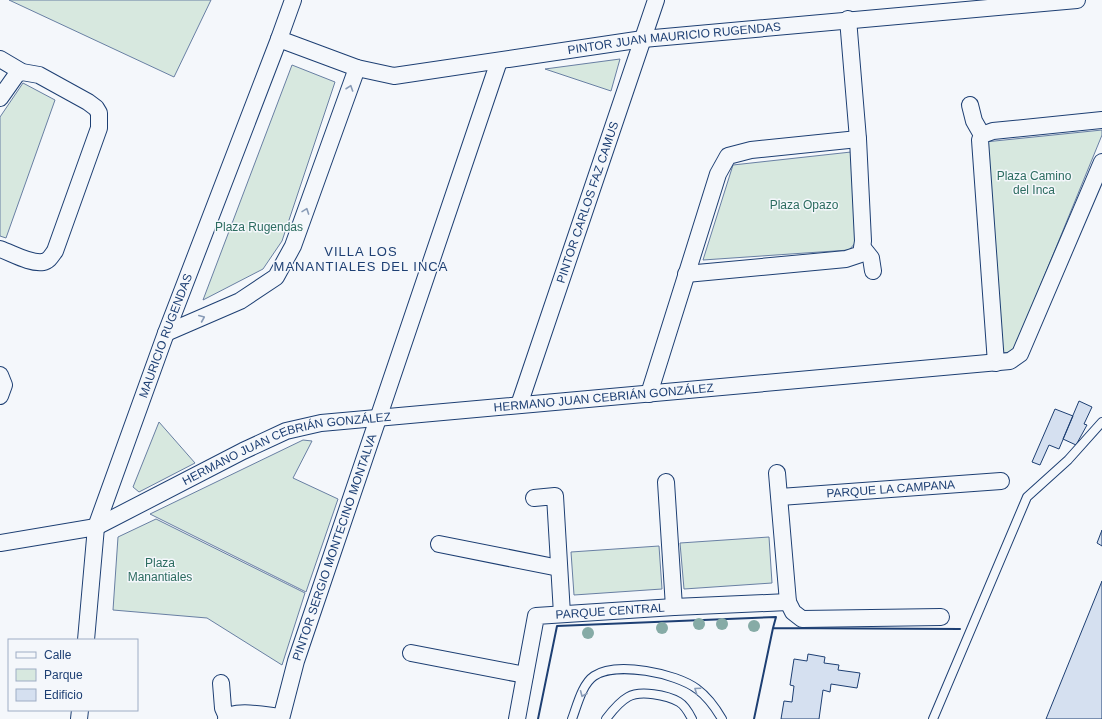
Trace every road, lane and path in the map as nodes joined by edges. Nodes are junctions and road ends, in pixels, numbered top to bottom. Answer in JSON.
{"nodes":[{"id":1,"x":293,"y":0,"type":"edge"},
{"id":2,"x":656,"y":0,"type":"edge"},
{"id":3,"x":1077,"y":0,"type":"edge"},
{"id":4,"x":848,"y":19,"type":"junction"},
{"id":5,"x":279,"y":39,"type":"junction"},
{"id":6,"x":643,"y":39,"type":"junction"},
{"id":7,"x":0,"y":59,"type":"edge"},
{"id":8,"x":499,"y":61,"type":"junction"},
{"id":9,"x":357,"y":68,"type":"junction"},
{"id":10,"x":22,"y":72,"type":"junction"},
{"id":11,"x":0,"y":98,"type":"edge"},
{"id":12,"x":970,"y":105,"type":"dead end"},
{"id":13,"x":1102,"y":120,"type":"edge"},
{"id":14,"x":982,"y":135,"type":"junction"},
{"id":15,"x":858,"y":139,"type":"junction"},
{"id":16,"x":1102,"y":162,"type":"edge"},
{"id":17,"x":863,"y":248,"type":"junction"},
{"id":18,"x":0,"y":249,"type":"edge"},
{"id":19,"x":873,"y":271,"type":"dead end"},
{"id":20,"x":686,"y":274,"type":"junction"},
{"id":21,"x":166,"y":333,"type":"junction"},
{"id":22,"x":996,"y":363,"type":"junction"},
{"id":23,"x":1,"y":377,"type":"edge"},
{"id":24,"x":649,"y":394,"type":"junction"},
{"id":25,"x":0,"y":396,"type":"edge"},
{"id":26,"x":519,"y":405,"type":"junction"},
{"id":27,"x":379,"y":418,"type":"junction"},
{"id":28,"x":1102,"y":422,"type":"edge"},
{"id":29,"x":777,"y":474,"type":"dead end"},
{"id":30,"x":1001,"y":481,"type":"dead end"},
{"id":31,"x":666,"y":482,"type":"dead end"},
{"id":32,"x":780,"y":497,"type":"junction"},
{"id":33,"x":534,"y":498,"type":"dead end"},
{"id":34,"x":96,"y":527,"type":"junction"},
{"id":35,"x":0,"y":543,"type":"edge"},
{"id":36,"x":439,"y":544,"type":"dead end"},
{"id":37,"x":559,"y":568,"type":"junction"},
{"id":38,"x":788,"y":602,"type":"junction"},
{"id":39,"x":674,"y":607,"type":"junction"},
{"id":40,"x":562,"y":614,"type":"junction"},
{"id":41,"x":941,"y":617,"type":"dead end"},
{"id":42,"x":86,"y":639,"type":"edge"},
{"id":43,"x":411,"y":653,"type":"dead end"},
{"id":44,"x":525,"y":676,"type":"junction"},
{"id":45,"x":221,"y":683,"type":"dead end"},
{"id":46,"x":226,"y":718,"type":"edge"},
{"id":47,"x":281,"y":718,"type":"edge"},
{"id":48,"x":517,"y":719,"type":"edge"},
{"id":49,"x":572,"y":719,"type":"edge"},
{"id":50,"x":606,"y":719,"type":"edge"},
{"id":51,"x":692,"y":719,"type":"edge"},
{"id":52,"x":722,"y":719,"type":"edge"},
{"id":53,"x":933,"y":719,"type":"edge"}],
"edges":[{"from":1,"to":5,"type":"street","name":"MAURICIO RUGENDAS"},
{"from":2,"to":6,"type":"street","name":"PINTOR CARLOS FAZ CAMUS"},
{"from":3,"to":4,"type":"street","name":"PINTOR JUAN MAURICIO RUGENDAS"},
{"from":4,"to":6,"type":"street","name":"PINTOR JUAN MAURICIO RUGENDAS"},
{"from":4,"to":15,"type":"street"},
{"from":5,"to":9,"type":"street","name":"PINTOR JUAN MAURICIO RUGENDAS"},
{"from":5,"to":21,"type":"street","name":"MAURICIO RUGENDAS"},
{"from":6,"to":8,"type":"street","name":"PINTOR JUAN MAURICIO RUGENDAS"},
{"from":6,"to":26,"type":"street","name":"PINTOR CARLOS FAZ CAMUS"},
{"from":7,"to":10,"type":"street"},
{"from":8,"to":9,"type":"street","name":"PINTOR JUAN MAURICIO RUGENDAS"},
{"from":8,"to":27,"type":"street","name":"PINTOR SERGIO MONTECINO MONTALVA"},
{"from":21,"to":9,"type":"street","one_way":true},
{"from":10,"to":11,"type":"street"},
{"from":10,"to":18,"type":"street"},
{"from":12,"to":14,"type":"street"},
{"from":13,"to":14,"type":"street"},
{"from":14,"to":22,"type":"street"},
{"from":15,"to":17,"type":"street"},
{"from":15,"to":20,"type":"street"},
{"from":16,"to":22,"type":"street","name":"HERMANO JUAN CEBRIÁN GONZÁLEZ"},
{"from":17,"to":19,"type":"street"},
{"from":17,"to":20,"type":"street"},
{"from":20,"to":24,"type":"street"},
{"from":21,"to":34,"type":"street","name":"MAURICIO RUGENDAS"},
{"from":22,"to":24,"type":"street","name":"HERMANO JUAN CEBRIÁN GONZÁLEZ"},
{"from":23,"to":25,"type":"street"},
{"from":24,"to":26,"type":"street","name":"HERMANO JUAN CEBRIÁN GONZÁLEZ"},
{"from":26,"to":27,"type":"street","name":"HERMANO JUAN CEBRIÁN GONZÁLEZ"},
{"from":27,"to":34,"type":"street","name":"HERMANO JUAN CEBRIÁN GONZÁLEZ"},
{"from":27,"to":47,"type":"street","name":"PINTOR SERGIO MONTECINO MONTALVA"},
{"from":28,"to":53,"type":"lane"},
{"from":29,"to":32,"type":"street"},
{"from":30,"to":32,"type":"street","name":"PARQUE LA CAMPANA"},
{"from":31,"to":39,"type":"street"},
{"from":32,"to":38,"type":"street"},
{"from":33,"to":37,"type":"street"},
{"from":34,"to":35,"type":"street","name":"HERMANO JUAN CEBRIÁN GONZÁLEZ"},
{"from":34,"to":42,"type":"street","name":"MAURICIO RUGENDAS"},
{"from":36,"to":37,"type":"street"},
{"from":37,"to":40,"type":"street"},
{"from":38,"to":39,"type":"street","name":"PARQUE CENTRAL"},
{"from":38,"to":41,"type":"street"},
{"from":39,"to":40,"type":"street","name":"PARQUE CENTRAL"},
{"from":40,"to":44,"type":"street","name":"PARQUE CENTRAL"},
{"from":43,"to":44,"type":"street"},
{"from":44,"to":48,"type":"street","name":"PARQUE CENTRAL"},
{"from":45,"to":46,"type":"street","name":"PINTOR SERGIO MONTECINO MONTALVA"},
{"from":46,"to":47,"type":"street","name":"PINTOR SERGIO MONTECINO MONTALVA"},
{"from":52,"to":49,"type":"lane","one_way":true},
{"from":50,"to":51,"type":"lane"}]}
